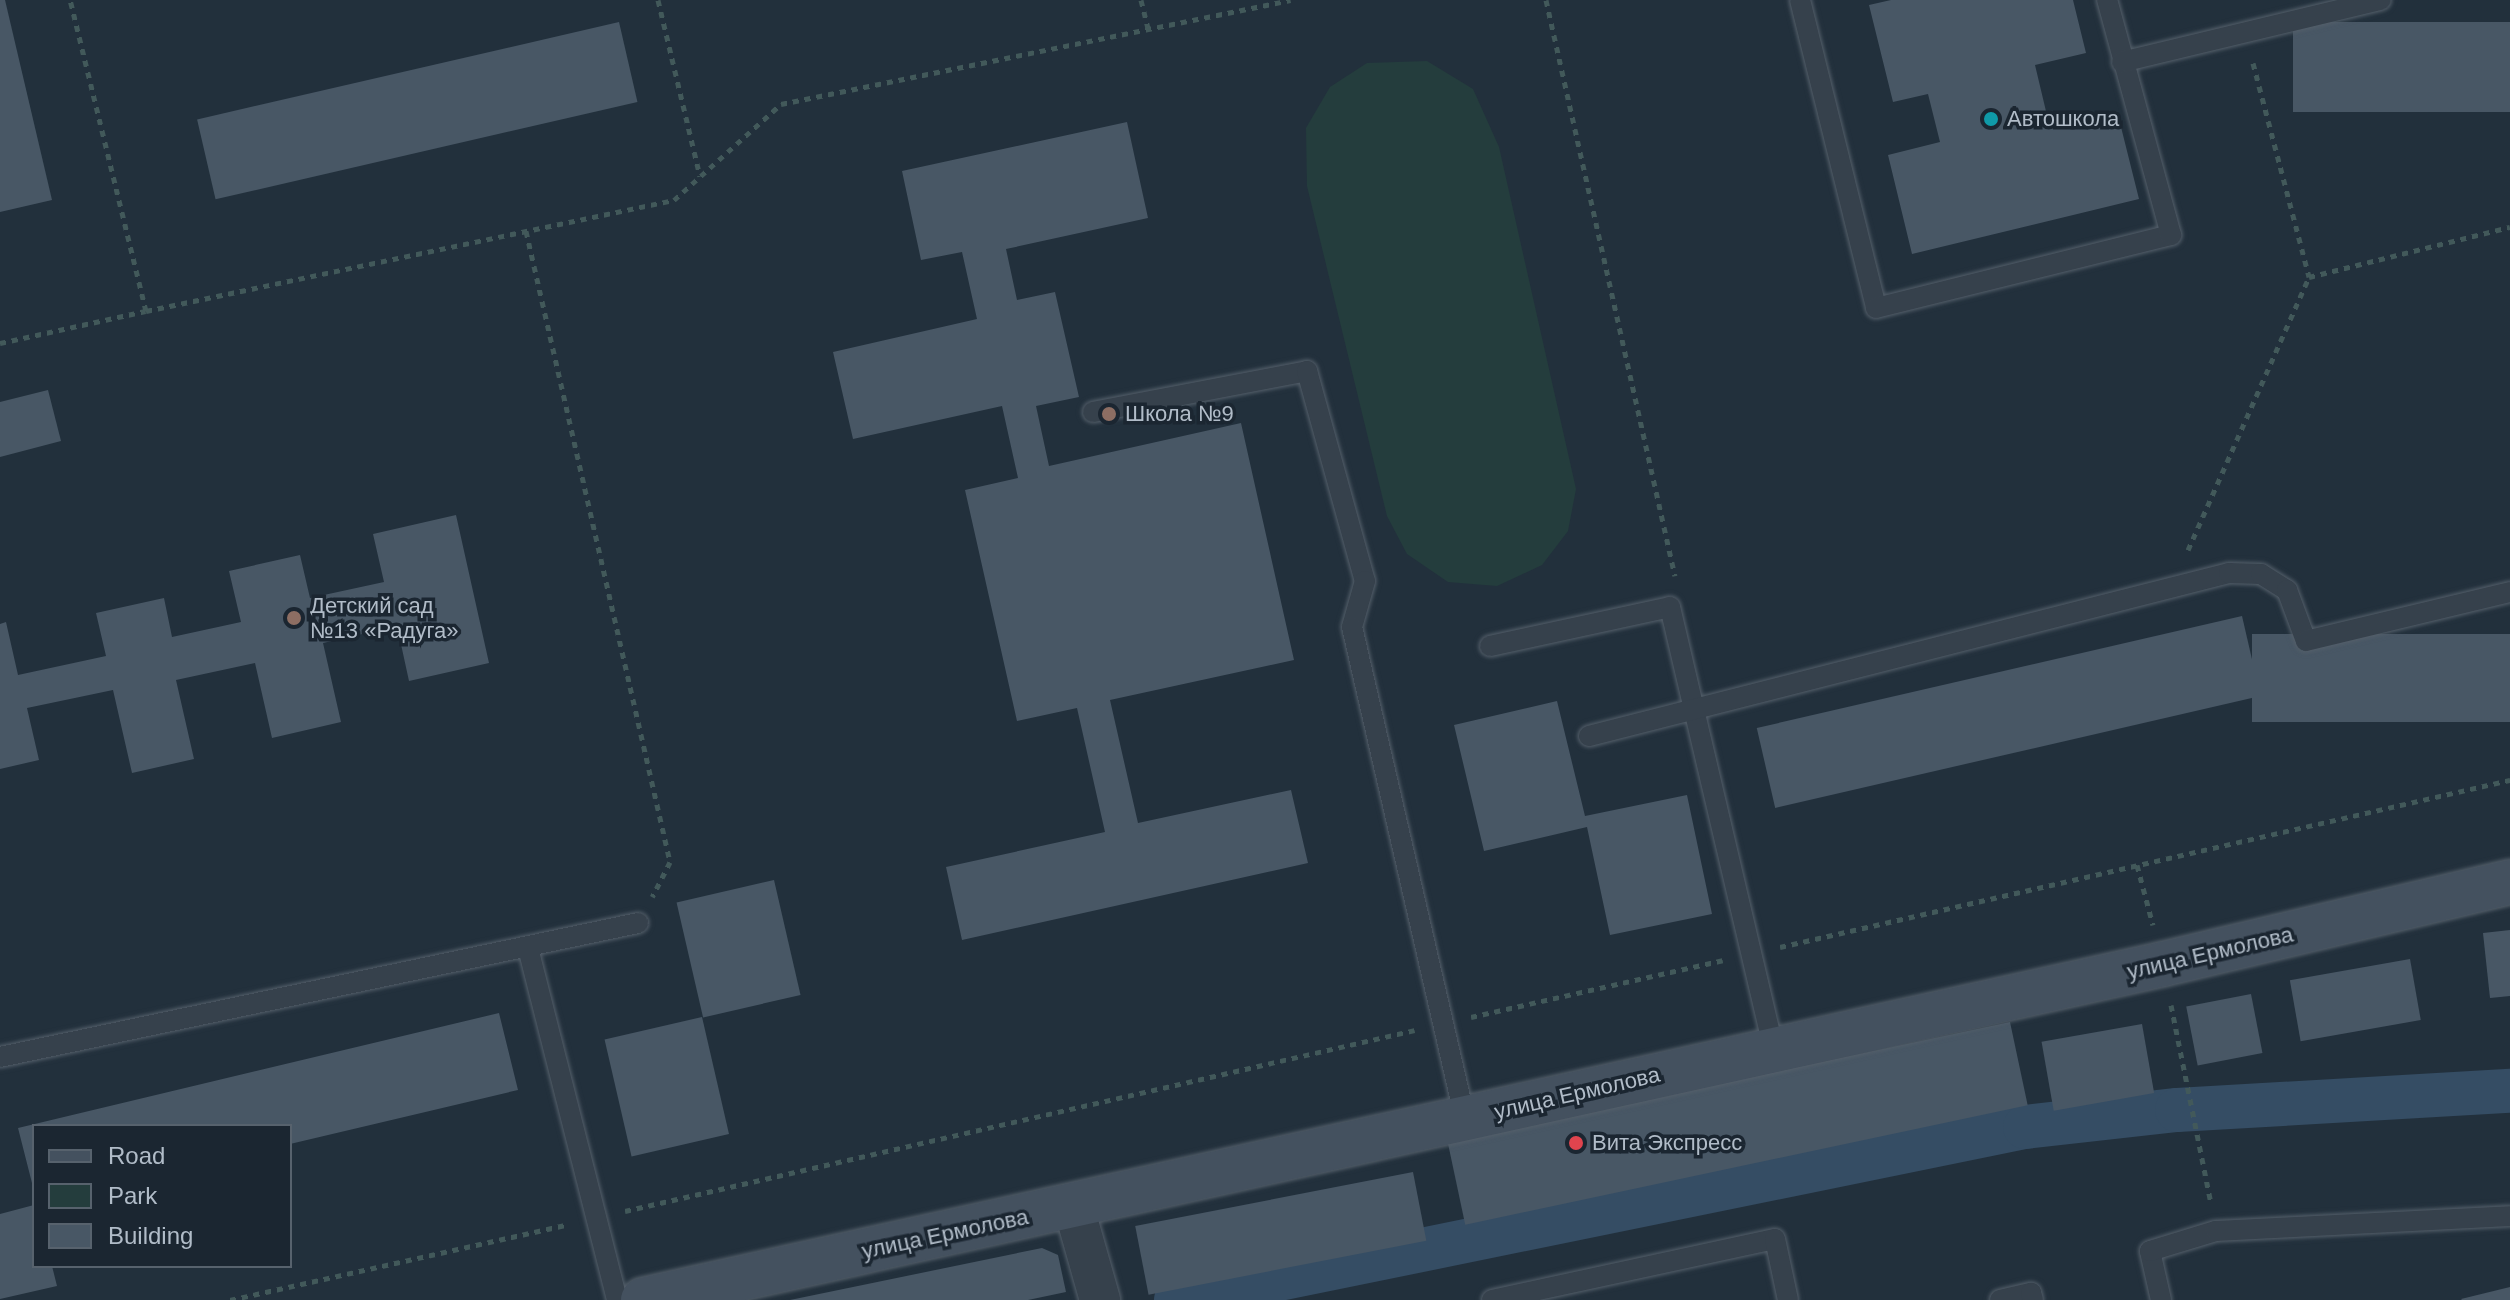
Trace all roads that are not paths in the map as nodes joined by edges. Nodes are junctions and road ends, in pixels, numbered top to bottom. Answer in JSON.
{"nodes":[{"id":1,"x":1800,"y":0,"type":"edge"},
{"id":2,"x":2107,"y":0,"type":"edge"},
{"id":3,"x":2381,"y":0,"type":"edge"},
{"id":4,"x":2122,"y":62,"type":"junction"},
{"id":5,"x":1093,"y":412,"type":"dead end"},
{"id":6,"x":2510,"y":592,"type":"edge"},
{"id":7,"x":1490,"y":646,"type":"dead end"},
{"id":8,"x":1694,"y":710,"type":"junction"},
{"id":9,"x":1589,"y":736,"type":"dead end"},
{"id":10,"x":2510,"y":882,"type":"edge"},
{"id":11,"x":638,"y":923,"type":"road end"},
{"id":12,"x":528,"y":948,"type":"junction"},
{"id":13,"x":1774,"y":1049,"type":"junction"},
{"id":14,"x":0,"y":1057,"type":"edge"},
{"id":15,"x":1465,"y":1119,"type":"junction"},
{"id":16,"x":1074,"y":1208,"type":"junction"},
{"id":17,"x":2510,"y":1216,"type":"edge"},
{"id":18,"x":1096,"y":1284,"type":"edge"},
{"id":19,"x":617,"y":1300,"type":"edge"},
{"id":20,"x":643,"y":1300,"type":"edge"},
{"id":21,"x":1492,"y":1300,"type":"edge"},
{"id":22,"x":1788,"y":1300,"type":"edge"},
{"id":23,"x":2000,"y":1300,"type":"edge"},
{"id":24,"x":2033,"y":1300,"type":"edge"},
{"id":25,"x":2161,"y":1300,"type":"edge"}],
"edges":[{"from":1,"to":4,"type":"lane"},
{"from":2,"to":4,"type":"lane"},
{"from":3,"to":4,"type":"lane"},
{"from":5,"to":15,"type":"lane"},
{"from":6,"to":8,"type":"lane"},
{"from":7,"to":8,"type":"lane"},
{"from":8,"to":9,"type":"lane"},
{"from":8,"to":13,"type":"lane"},
{"from":10,"to":13,"type":"street","name":"улица Ермолова"},
{"from":11,"to":12,"type":"lane"},
{"from":12,"to":14,"type":"lane"},
{"from":12,"to":19,"type":"lane"},
{"from":13,"to":15,"type":"street","name":"улица Ермолова"},
{"from":15,"to":16,"type":"street","name":"улица Ермолова"},
{"from":16,"to":18,"type":"street"},
{"from":16,"to":20,"type":"street","name":"улица Ермолова"},
{"from":17,"to":25,"type":"lane"},
{"from":21,"to":22,"type":"lane"},
{"from":23,"to":24,"type":"lane"}]}
